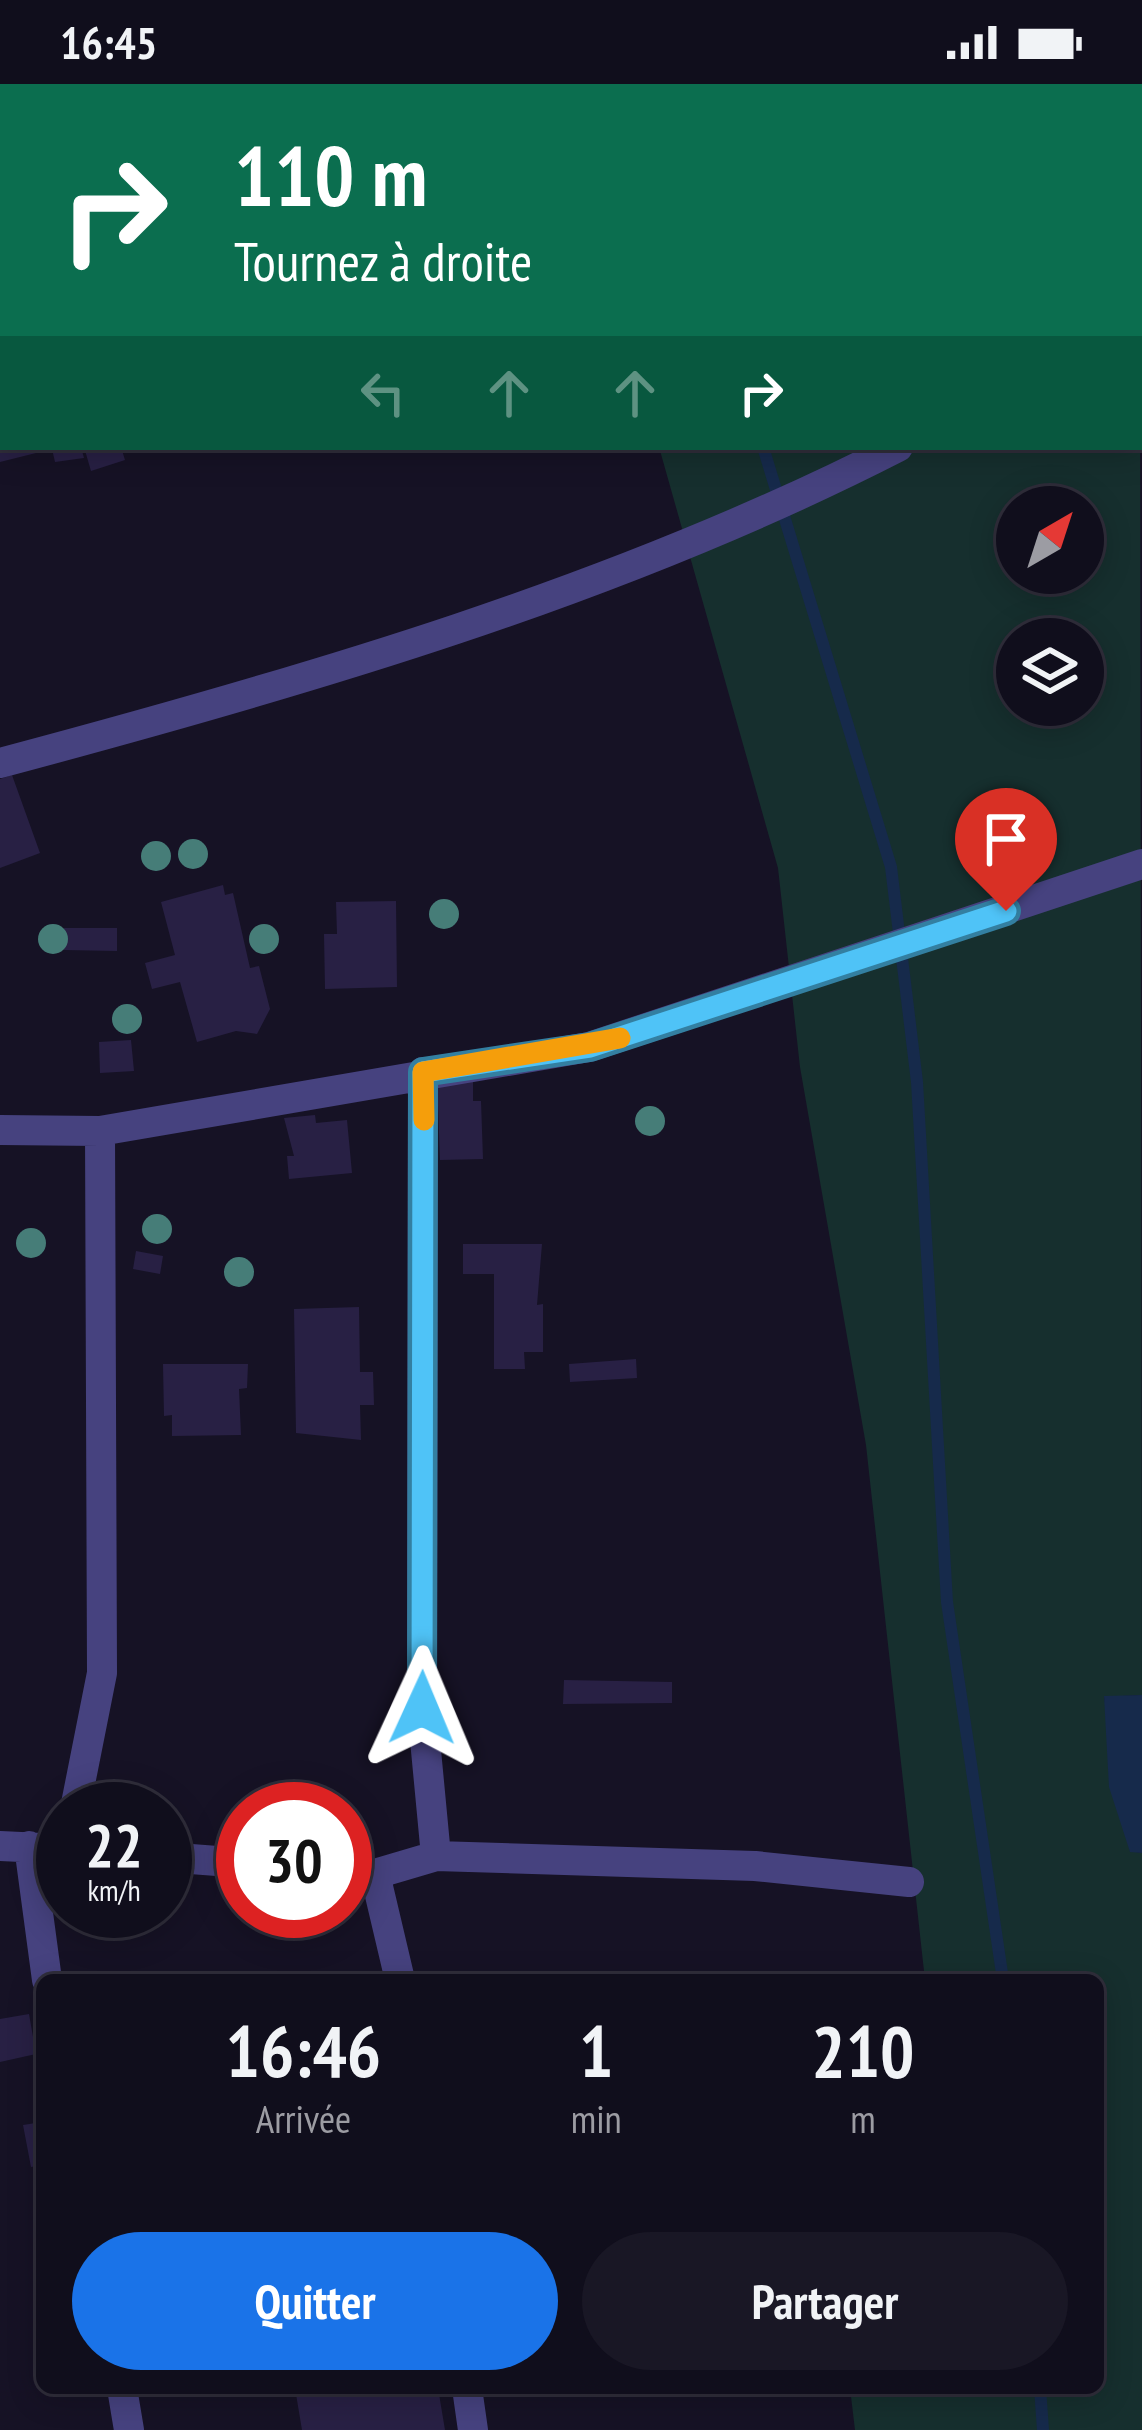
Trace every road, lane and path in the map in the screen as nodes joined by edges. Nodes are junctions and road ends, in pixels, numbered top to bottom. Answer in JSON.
{"nodes":[{"id":1,"x":892,"y":450,"type":"edge"},
{"id":2,"x":0,"y":763,"type":"edge"},
{"id":3,"x":1142,"y":864,"type":"edge"},
{"id":4,"x":423,"y":1072,"type":"junction"},
{"id":5,"x":0,"y":1130,"type":"edge"},
{"id":6,"x":100,"y":1131,"type":"junction"},
{"id":7,"x":80,"y":1782,"type":"edge"},
{"id":8,"x":14,"y":1846,"type":"edge"},
{"id":9,"x":436,"y":1856,"type":"junction"},
{"id":10,"x":372,"y":1869,"type":"edge"},
{"id":11,"x":909,"y":1882,"type":"dead end"},
{"id":12,"x":372,"y":1904,"type":"edge"},
{"id":13,"x":45,"y":1974,"type":"edge"},
{"id":14,"x":398,"y":1974,"type":"edge"},
{"id":15,"x":123,"y":2394,"type":"edge"},
{"id":16,"x":468,"y":2394,"type":"edge"},
{"id":17,"x":129,"y":2430,"type":"edge"},
{"id":18,"x":473,"y":2430,"type":"edge"}],
"edges":[{"from":1,"to":2,"type":"street"},
{"from":3,"to":4,"type":"street"},
{"from":4,"to":6,"type":"street"},
{"from":4,"to":9,"type":"street"},
{"from":5,"to":6,"type":"street"},
{"from":6,"to":7,"type":"street"},
{"from":8,"to":13,"type":"street"},
{"from":9,"to":10,"type":"street"},
{"from":9,"to":11,"type":"street"},
{"from":12,"to":14,"type":"street"},
{"from":15,"to":17,"type":"street"},
{"from":16,"to":18,"type":"street"}]}
